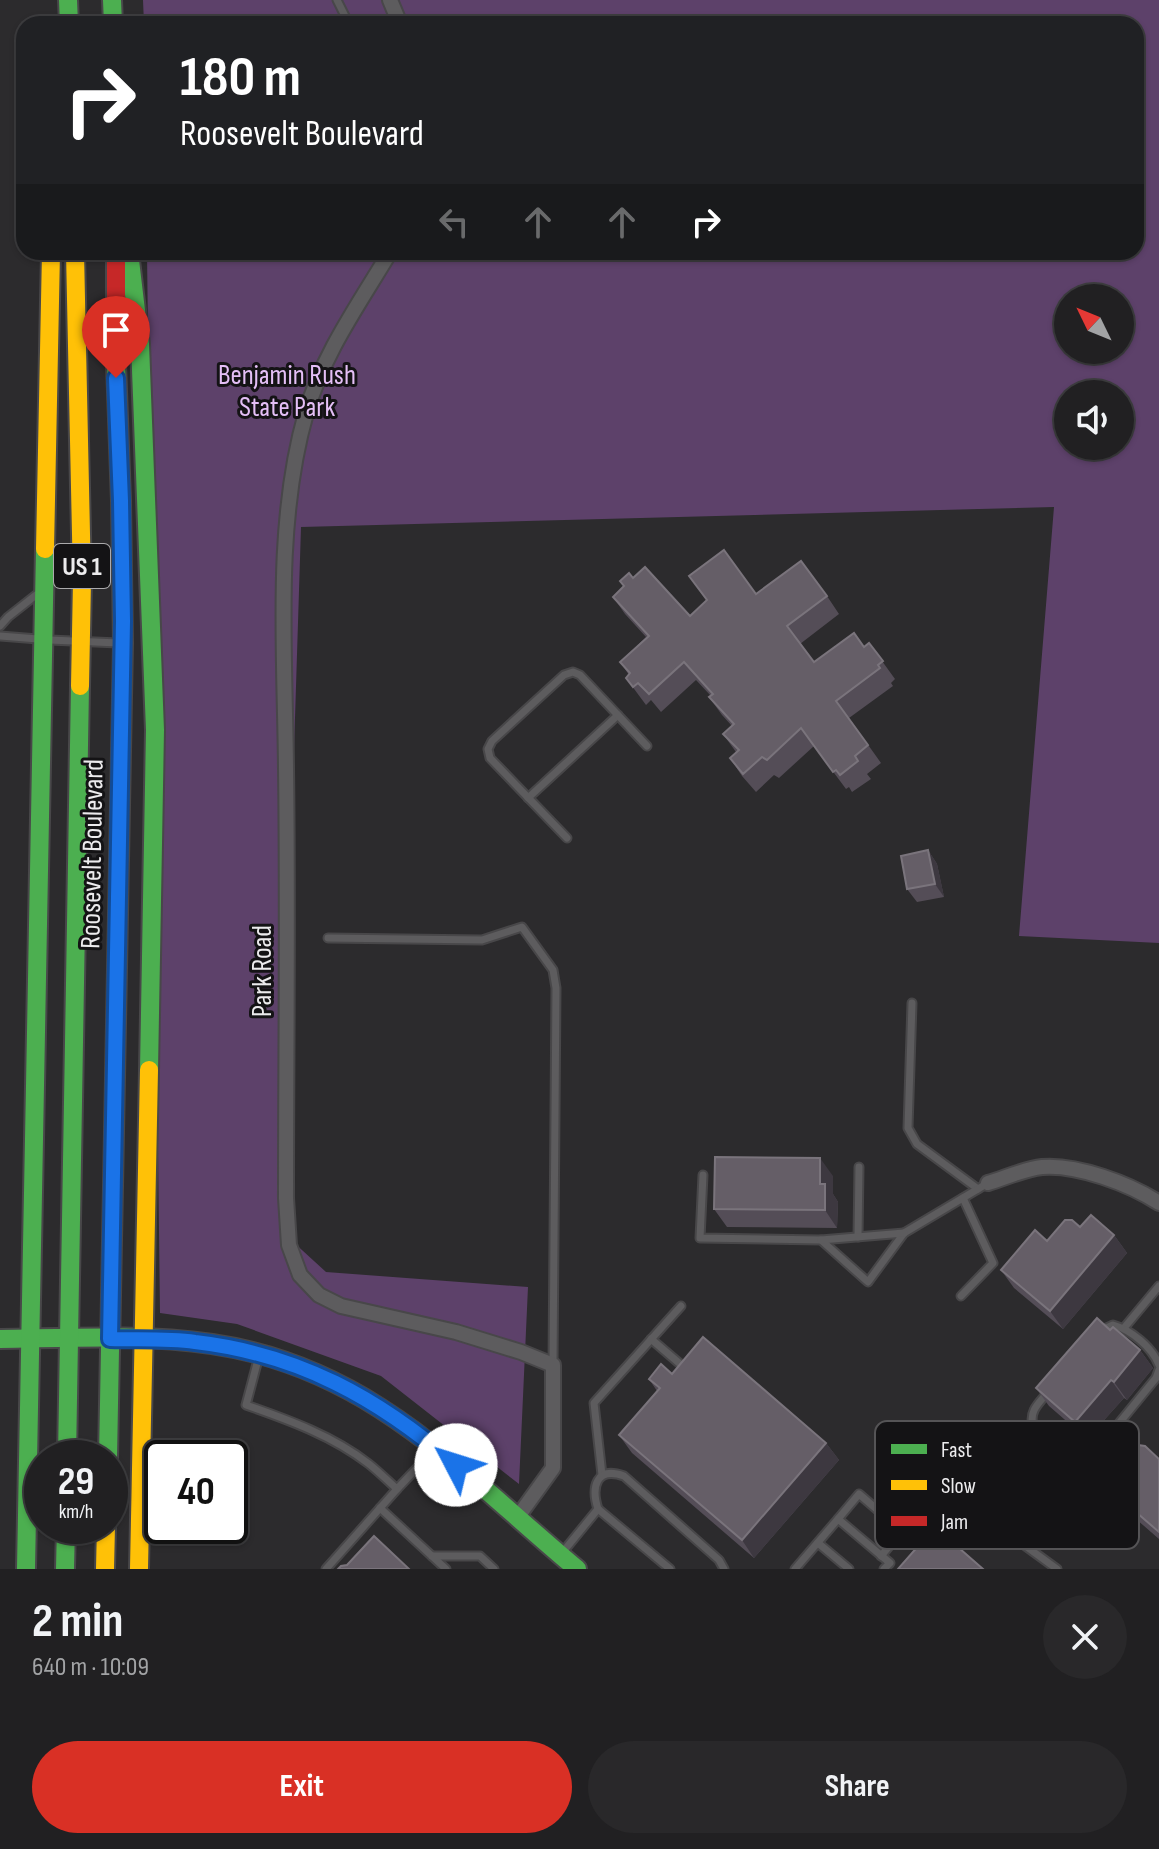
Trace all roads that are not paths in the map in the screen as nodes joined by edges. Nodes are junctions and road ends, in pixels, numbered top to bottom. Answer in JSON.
{"nodes":[{"id":1,"x":51,"y":260,"type":"edge"},
{"id":2,"x":75,"y":260,"type":"edge"},
{"id":3,"x":116,"y":260,"type":"edge"},
{"id":4,"x":130,"y":260,"type":"edge"},
{"id":5,"x":385,"y":260,"type":"edge"},
{"id":6,"x":45,"y":589,"type":"junction"},
{"id":7,"x":0,"y":626,"type":"edge"},
{"id":8,"x":0,"y":636,"type":"edge"},
{"id":9,"x":44,"y":640,"type":"junction"},
{"id":10,"x":82,"y":641,"type":"junction"},
{"id":11,"x":123,"y":643,"type":"junction"},
{"id":12,"x":618,"y":715,"type":"junction"},
{"id":13,"x":647,"y":746,"type":"dead end"},
{"id":14,"x":528,"y":798,"type":"junction"},
{"id":15,"x":567,"y":838,"type":"dead end"},
{"id":16,"x":328,"y":938,"type":"dead end"},
{"id":17,"x":912,"y":1003,"type":"dead end"},
{"id":18,"x":859,"y":1167,"type":"dead end"},
{"id":19,"x":703,"y":1175,"type":"dead end"},
{"id":20,"x":983,"y":1186,"type":"junction"},
{"id":21,"x":963,"y":1198,"type":"junction"},
{"id":22,"x":1159,"y":1203,"type":"edge"},
{"id":23,"x":904,"y":1233,"type":"junction"},
{"id":24,"x":858,"y":1237,"type":"junction"},
{"id":25,"x":821,"y":1240,"type":"junction"},
{"id":26,"x":1159,"y":1286,"type":"edge"},
{"id":27,"x":961,"y":1296,"type":"dead end"},
{"id":28,"x":681,"y":1306,"type":"dead end"},
{"id":29,"x":1124,"y":1328,"type":"junction"},
{"id":30,"x":0,"y":1339,"type":"edge"},
{"id":31,"x":30,"y":1339,"type":"junction"},
{"id":32,"x":70,"y":1339,"type":"junction"},
{"id":33,"x":110,"y":1339,"type":"junction"},
{"id":34,"x":144,"y":1339,"type":"junction"},
{"id":35,"x":651,"y":1339,"type":"junction"},
{"id":36,"x":1092,"y":1341,"type":"edge"},
{"id":37,"x":1157,"y":1352,"type":"edge"},
{"id":38,"x":259,"y":1354,"type":"junction"},
{"id":39,"x":679,"y":1363,"type":"edge"},
{"id":40,"x":553,"y":1365,"type":"junction"},
{"id":41,"x":1159,"y":1368,"type":"edge"},
{"id":42,"x":1054,"y":1385,"type":"edge"},
{"id":43,"x":1032,"y":1421,"type":"edge"},
{"id":44,"x":1121,"y":1421,"type":"edge"},
{"id":45,"x":67,"y":1440,"type":"edge"},
{"id":46,"x":108,"y":1440,"type":"edge"},
{"id":47,"x":436,"y":1448,"type":"junction"},
{"id":48,"x":602,"y":1475,"type":"junction"},
{"id":49,"x":397,"y":1489,"type":"junction"},
{"id":50,"x":380,"y":1508,"type":"junction"},
{"id":51,"x":875,"y":1508,"type":"edge"},
{"id":52,"x":598,"y":1509,"type":"junction"},
{"id":53,"x":517,"y":1518,"type":"junction"},
{"id":54,"x":838,"y":1519,"type":"junction"},
{"id":55,"x":818,"y":1543,"type":"junction"},
{"id":56,"x":66,"y":1544,"type":"edge"},
{"id":57,"x":106,"y":1544,"type":"edge"},
{"id":58,"x":887,"y":1549,"type":"edge"},
{"id":59,"x":1030,"y":1549,"type":"edge"},
{"id":60,"x":560,"y":1555,"type":"junction"},
{"id":61,"x":432,"y":1556,"type":"junction"},
{"id":62,"x":881,"y":1556,"type":"junction"},
{"id":63,"x":26,"y":1569,"type":"edge"},
{"id":64,"x":65,"y":1569,"type":"edge"},
{"id":65,"x":105,"y":1569,"type":"edge"},
{"id":66,"x":139,"y":1569,"type":"edge"},
{"id":67,"x":326,"y":1569,"type":"edge"},
{"id":68,"x":446,"y":1569,"type":"edge"},
{"id":69,"x":494,"y":1569,"type":"edge"},
{"id":70,"x":577,"y":1569,"type":"edge"},
{"id":71,"x":670,"y":1569,"type":"edge"},
{"id":72,"x":724,"y":1569,"type":"edge"},
{"id":73,"x":795,"y":1569,"type":"edge"},
{"id":74,"x":849,"y":1569,"type":"edge"},
{"id":75,"x":884,"y":1569,"type":"edge"},
{"id":76,"x":1057,"y":1569,"type":"edge"}],
"edges":[{"from":1,"to":6,"type":"main road","name":"Roosevelt Boulevard","number":"US 1"},
{"from":2,"to":10,"type":"main road","name":"Roosevelt Boulevard","number":"US 1"},
{"from":3,"to":11,"type":"main road","name":"Roosevelt Boulevard","number":"US 1"},
{"from":4,"to":34,"type":"main road","number":"US 1"},
{"from":5,"to":40,"type":"street","name":"Park Road"},
{"from":6,"to":7,"type":"lane"},
{"from":6,"to":9,"type":"main road","name":"Roosevelt Boulevard","number":"US 1"},
{"from":8,"to":9,"type":"lane"},
{"from":9,"to":10,"type":"lane"},
{"from":9,"to":31,"type":"main road","name":"Roosevelt Boulevard","number":"US 1"},
{"from":10,"to":11,"type":"lane"},
{"from":10,"to":32,"type":"main road","name":"Roosevelt Boulevard","number":"US 1"},
{"from":11,"to":33,"type":"main road","name":"Roosevelt Boulevard","number":"US 1"},
{"from":12,"to":13,"type":"lane"},
{"from":12,"to":14,"type":"lane"},
{"from":12,"to":14,"type":"lane"},
{"from":14,"to":15,"type":"lane"},
{"from":16,"to":40,"type":"lane"},
{"from":17,"to":20,"type":"lane"},
{"from":18,"to":24,"type":"lane"},
{"from":19,"to":25,"type":"lane"},
{"from":20,"to":21,"type":"lane"},
{"from":20,"to":22,"type":"street"},
{"from":21,"to":23,"type":"lane"},
{"from":21,"to":27,"type":"lane"},
{"from":23,"to":24,"type":"lane"},
{"from":23,"to":25,"type":"lane"},
{"from":24,"to":25,"type":"lane"},
{"from":26,"to":29,"type":"lane"},
{"from":28,"to":35,"type":"lane"},
{"from":29,"to":36,"type":"lane"},
{"from":29,"to":37,"type":"lane"},
{"from":30,"to":31,"type":"main road"},
{"from":31,"to":32,"type":"main road"},
{"from":31,"to":63,"type":"main road","name":"Roosevelt Boulevard","number":"US 1"},
{"from":32,"to":33,"type":"main road"},
{"from":32,"to":45,"type":"main road","name":"Roosevelt Boulevard","number":"US 1"},
{"from":33,"to":34,"type":"main road"},
{"from":33,"to":46,"type":"main road","name":"Roosevelt Boulevard","number":"US 1"},
{"from":34,"to":38,"type":"main road"},
{"from":34,"to":66,"type":"main road","number":"US 1"},
{"from":35,"to":39,"type":"lane"},
{"from":35,"to":48,"type":"lane"},
{"from":37,"to":41,"type":"lane"},
{"from":38,"to":47,"type":"main road"},
{"from":38,"to":49,"type":"lane"},
{"from":40,"to":53,"type":"street"},
{"from":41,"to":44,"type":"lane"},
{"from":42,"to":43,"type":"lane"},
{"from":47,"to":49,"type":"lane"},
{"from":47,"to":53,"type":"main road"},
{"from":48,"to":52,"type":"lane"},
{"from":48,"to":72,"type":"lane"},
{"from":49,"to":50,"type":"lane"},
{"from":50,"to":61,"type":"lane"},
{"from":50,"to":67,"type":"lane"},
{"from":51,"to":54,"type":"lane"},
{"from":52,"to":60,"type":"lane"},
{"from":52,"to":71,"type":"lane"},
{"from":53,"to":60,"type":"main road"},
{"from":54,"to":55,"type":"lane"},
{"from":54,"to":62,"type":"lane"},
{"from":55,"to":73,"type":"lane"},
{"from":55,"to":74,"type":"lane"},
{"from":56,"to":64,"type":"main road"},
{"from":57,"to":65,"type":"main road"},
{"from":58,"to":62,"type":"lane"},
{"from":59,"to":76,"type":"lane"},
{"from":60,"to":70,"type":"main road"},
{"from":61,"to":68,"type":"lane"},
{"from":61,"to":69,"type":"lane"},
{"from":62,"to":75,"type":"lane"}]}
